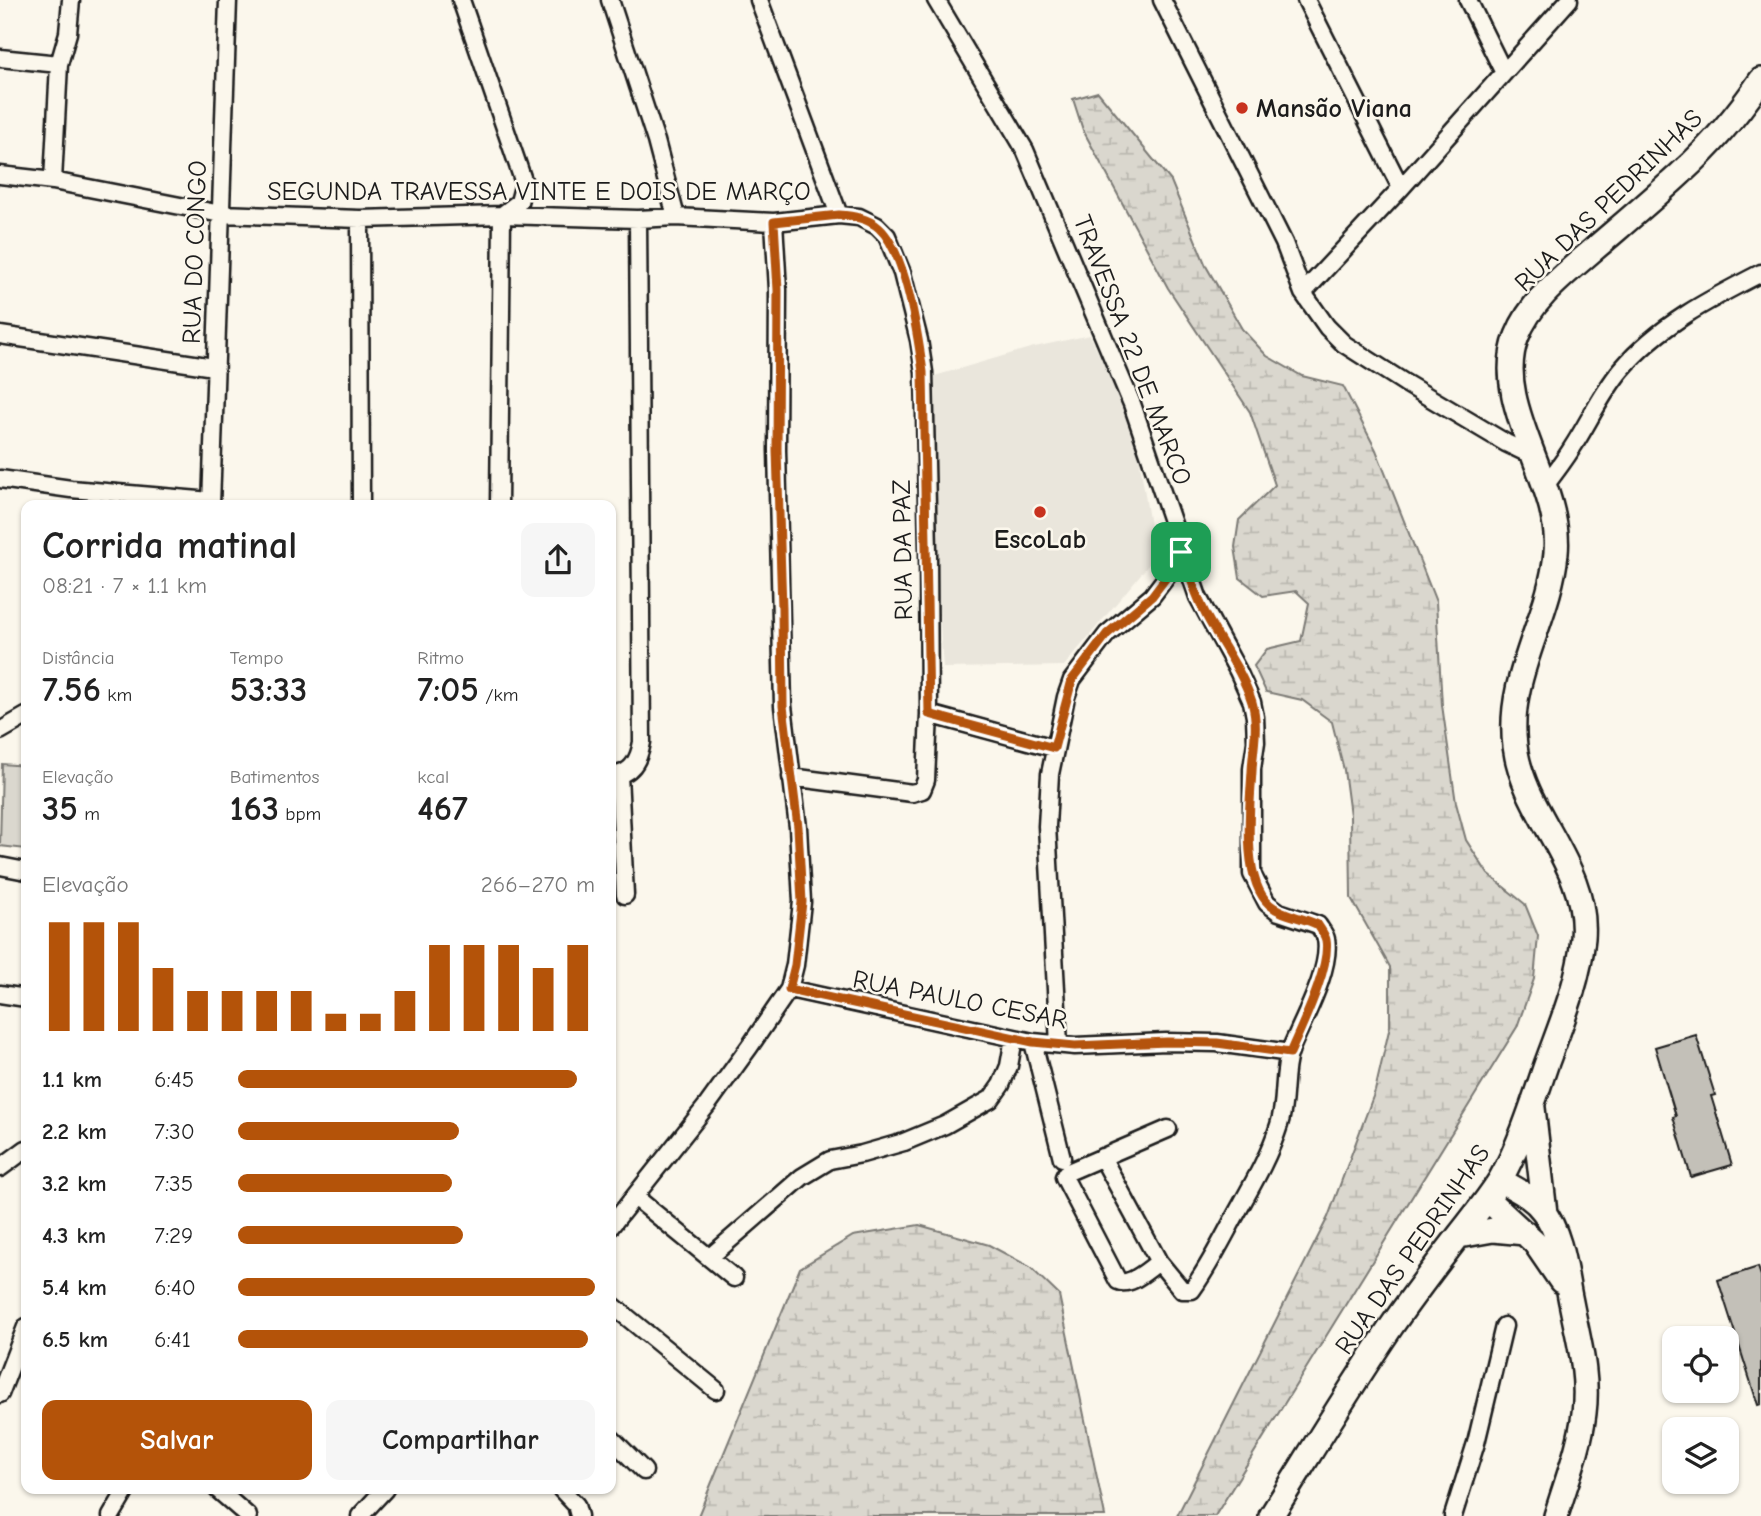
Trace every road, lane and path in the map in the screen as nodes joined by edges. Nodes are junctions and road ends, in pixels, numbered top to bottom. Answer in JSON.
{"nodes":[{"id":1,"x":71,"y":0,"type":"edge"},
{"id":2,"x":228,"y":0,"type":"edge"},
{"id":3,"x":461,"y":0,"type":"edge"},
{"id":4,"x":610,"y":0,"type":"edge"},
{"id":5,"x":760,"y":0,"type":"edge"},
{"id":6,"x":936,"y":0,"type":"edge"},
{"id":7,"x":1162,"y":0,"type":"edge"},
{"id":8,"x":1306,"y":0,"type":"edge"},
{"id":9,"x":1468,"y":0,"type":"edge"},
{"id":10,"x":1570,"y":0,"type":"edge"},
{"id":11,"x":0,"y":58,"type":"edge"},
{"id":12,"x":58,"y":64,"type":"junction"},
{"id":13,"x":1504,"y":73,"type":"junction"},
{"id":14,"x":1761,"y":80,"type":"edge"},
{"id":15,"x":0,"y":175,"type":"edge"},
{"id":16,"x":53,"y":181,"type":"junction"},
{"id":17,"x":1401,"y":188,"type":"junction"},
{"id":18,"x":221,"y":214,"type":"junction"},
{"id":19,"x":502,"y":215,"type":"junction"},
{"id":20,"x":839,"y":215,"type":"junction"},
{"id":21,"x":676,"y":217,"type":"junction"},
{"id":22,"x":360,"y":219,"type":"junction"},
{"id":23,"x":638,"y":219,"type":"junction"},
{"id":24,"x":774,"y":222,"type":"junction"},
{"id":25,"x":1761,"y":273,"type":"edge"},
{"id":26,"x":1303,"y":293,"type":"junction"},
{"id":27,"x":0,"y":335,"type":"edge"},
{"id":28,"x":214,"y":367,"type":"junction"},
{"id":29,"x":1533,"y":456,"type":"junction"},
{"id":30,"x":0,"y":480,"type":"edge"},
{"id":31,"x":1544,"y":487,"type":"junction"},
{"id":32,"x":181,"y":500,"type":"edge"},
{"id":33,"x":211,"y":500,"type":"edge"},
{"id":34,"x":361,"y":500,"type":"edge"},
{"id":35,"x":499,"y":500,"type":"edge"},
{"id":36,"x":1181,"y":552,"type":"junction"},
{"id":37,"x":929,"y":714,"type":"junction"},
{"id":38,"x":21,"y":719,"type":"edge"},
{"id":39,"x":0,"y":731,"type":"edge"},
{"id":40,"x":1054,"y":748,"type":"junction"},
{"id":41,"x":616,"y":775,"type":"edge"},
{"id":42,"x":791,"y":777,"type":"junction"},
{"id":43,"x":616,"y":787,"type":"edge"},
{"id":44,"x":0,"y":866,"type":"edge"},
{"id":45,"x":21,"y":870,"type":"edge"},
{"id":46,"x":625,"y":895,"type":"dead end"},
{"id":47,"x":789,"y":989,"type":"junction"},
{"id":48,"x":0,"y":994,"type":"edge"},
{"id":49,"x":21,"y":997,"type":"edge"},
{"id":50,"x":1014,"y":1038,"type":"junction"},
{"id":51,"x":1033,"y":1042,"type":"junction"},
{"id":52,"x":1059,"y":1044,"type":"junction"},
{"id":53,"x":1290,"y":1053,"type":"junction"},
{"id":54,"x":1532,"y":1104,"type":"junction"},
{"id":55,"x":1168,"y":1129,"type":"dead end"},
{"id":56,"x":21,"y":1153,"type":"edge"},
{"id":57,"x":1102,"y":1157,"type":"junction"},
{"id":58,"x":1064,"y":1165,"type":"junction"},
{"id":59,"x":0,"y":1168,"type":"edge"},
{"id":60,"x":1493,"y":1190,"type":"junction"},
{"id":61,"x":635,"y":1197,"type":"junction"},
{"id":62,"x":1545,"y":1213,"type":"junction"},
{"id":63,"x":616,"y":1220,"type":"edge"},
{"id":64,"x":1525,"y":1233,"type":"junction"},
{"id":65,"x":1459,"y":1236,"type":"junction"},
{"id":66,"x":710,"y":1257,"type":"junction"},
{"id":67,"x":1159,"y":1262,"type":"junction"},
{"id":68,"x":734,"y":1278,"type":"dead end"},
{"id":69,"x":1570,"y":1300,"type":"junction"},
{"id":70,"x":616,"y":1308,"type":"edge"},
{"id":71,"x":1504,"y":1326,"type":"dead end"},
{"id":72,"x":21,"y":1340,"type":"edge"},
{"id":73,"x":716,"y":1390,"type":"dead end"},
{"id":74,"x":0,"y":1394,"type":"edge"},
{"id":75,"x":616,"y":1443,"type":"edge"},
{"id":76,"x":644,"y":1471,"type":"dead end"},
{"id":77,"x":124,"y":1494,"type":"edge"},
{"id":78,"x":224,"y":1494,"type":"edge"},
{"id":79,"x":380,"y":1494,"type":"edge"},
{"id":80,"x":566,"y":1494,"type":"edge"},
{"id":81,"x":579,"y":1515,"type":"edge"},
{"id":82,"x":111,"y":1516,"type":"edge"},
{"id":83,"x":248,"y":1516,"type":"edge"},
{"id":84,"x":360,"y":1516,"type":"edge"},
{"id":85,"x":1272,"y":1516,"type":"edge"},
{"id":86,"x":1453,"y":1516,"type":"edge"},
{"id":87,"x":1556,"y":1516,"type":"edge"}],
"edges":[{"from":1,"to":12,"type":"street"},
{"from":2,"to":18,"type":"street","name":"RUA DO CONGO"},
{"from":3,"to":19,"type":"street"},
{"from":4,"to":21,"type":"street"},
{"from":5,"to":20,"type":"street","name":"SEGUNDA TRAVESSA VINTE E DOIS DE MARÇO"},
{"from":6,"to":36,"type":"street","name":"TRAVESSA 22 DE MARCO"},
{"from":7,"to":26,"type":"street"},
{"from":8,"to":17,"type":"street"},
{"from":9,"to":13,"type":"street"},
{"from":10,"to":13,"type":"street"},
{"from":11,"to":12,"type":"street"},
{"from":12,"to":16,"type":"street"},
{"from":13,"to":17,"type":"street"},
{"from":14,"to":29,"type":"main road","name":"RUA DAS PEDRINHAS"},
{"from":15,"to":16,"type":"street","name":"SEGUNDA TRAVESSA VINTE E DOIS DE MARÇO"},
{"from":16,"to":18,"type":"street","name":"SEGUNDA TRAVESSA VINTE E DOIS DE MARÇO"},
{"from":17,"to":26,"type":"street"},
{"from":18,"to":22,"type":"street","name":"SEGUNDA TRAVESSA VINTE E DOIS DE MARÇO"},
{"from":18,"to":28,"type":"street","name":"RUA DO CONGO"},
{"from":19,"to":22,"type":"street","name":"SEGUNDA TRAVESSA VINTE E DOIS DE MARÇO"},
{"from":19,"to":23,"type":"street","name":"SEGUNDA TRAVESSA VINTE E DOIS DE MARÇO"},
{"from":19,"to":35,"type":"street"},
{"from":20,"to":24,"type":"street","name":"SEGUNDA TRAVESSA VINTE E DOIS DE MARÇO"},
{"from":20,"to":37,"type":"street","name":"RUA DA PAZ"},
{"from":21,"to":23,"type":"street","name":"SEGUNDA TRAVESSA VINTE E DOIS DE MARÇO"},
{"from":21,"to":24,"type":"street","name":"SEGUNDA TRAVESSA VINTE E DOIS DE MARÇO"},
{"from":22,"to":34,"type":"street"},
{"from":23,"to":41,"type":"street"},
{"from":24,"to":42,"type":"street"},
{"from":25,"to":31,"type":"street"},
{"from":26,"to":29,"type":"street"},
{"from":27,"to":28,"type":"street"},
{"from":28,"to":33,"type":"street","name":"RUA DO CONGO"},
{"from":29,"to":31,"type":"main road","name":"RUA DAS PEDRINHAS"},
{"from":30,"to":32,"type":"street"},
{"from":31,"to":54,"type":"main road","name":"RUA DAS PEDRINHAS"},
{"from":36,"to":40,"type":"street"},
{"from":36,"to":53,"type":"street","name":"TRAVESSA 22 DE MARCO"},
{"from":37,"to":40,"type":"street"},
{"from":37,"to":42,"type":"street","name":"RUA DA PAZ"},
{"from":38,"to":39,"type":"street"},
{"from":40,"to":52,"type":"street"},
{"from":42,"to":47,"type":"street"},
{"from":43,"to":46,"type":"street"},
{"from":44,"to":45,"type":"street"},
{"from":47,"to":50,"type":"street","name":"RUA PAULO CESAR"},
{"from":47,"to":61,"type":"street"},
{"from":48,"to":49,"type":"street"},
{"from":50,"to":51,"type":"street","name":"RUA PAULO CESAR"},
{"from":50,"to":66,"type":"street"},
{"from":51,"to":52,"type":"street","name":"RUA PAULO CESAR"},
{"from":51,"to":58,"type":"street"},
{"from":52,"to":53,"type":"street","name":"RUA PAULO CESAR"},
{"from":53,"to":67,"type":"street","name":"TRAVESSA 22 DE MARCO"},
{"from":54,"to":60,"type":"main road","name":"RUA DAS PEDRINHAS"},
{"from":54,"to":62,"type":"main road"},
{"from":55,"to":57,"type":"street"},
{"from":56,"to":59,"type":"street"},
{"from":57,"to":58,"type":"street"},
{"from":57,"to":67,"type":"street"},
{"from":58,"to":67,"type":"street"},
{"from":60,"to":62,"type":"main road"},
{"from":60,"to":64,"type":"main road"},
{"from":60,"to":65,"type":"main road","name":"RUA DAS PEDRINHAS"},
{"from":61,"to":63,"type":"street"},
{"from":61,"to":66,"type":"street"},
{"from":62,"to":69,"type":"main road"},
{"from":64,"to":65,"type":"main road"},
{"from":64,"to":69,"type":"main road"},
{"from":65,"to":85,"type":"main road","name":"RUA DAS PEDRINHAS"},
{"from":66,"to":68,"type":"street"},
{"from":69,"to":87,"type":"main road"},
{"from":70,"to":73,"type":"street"},
{"from":71,"to":86,"type":"street"},
{"from":72,"to":74,"type":"street"},
{"from":75,"to":76,"type":"street"},
{"from":77,"to":82,"type":"street"},
{"from":78,"to":83,"type":"street"},
{"from":79,"to":84,"type":"street"},
{"from":80,"to":81,"type":"street"}]}
